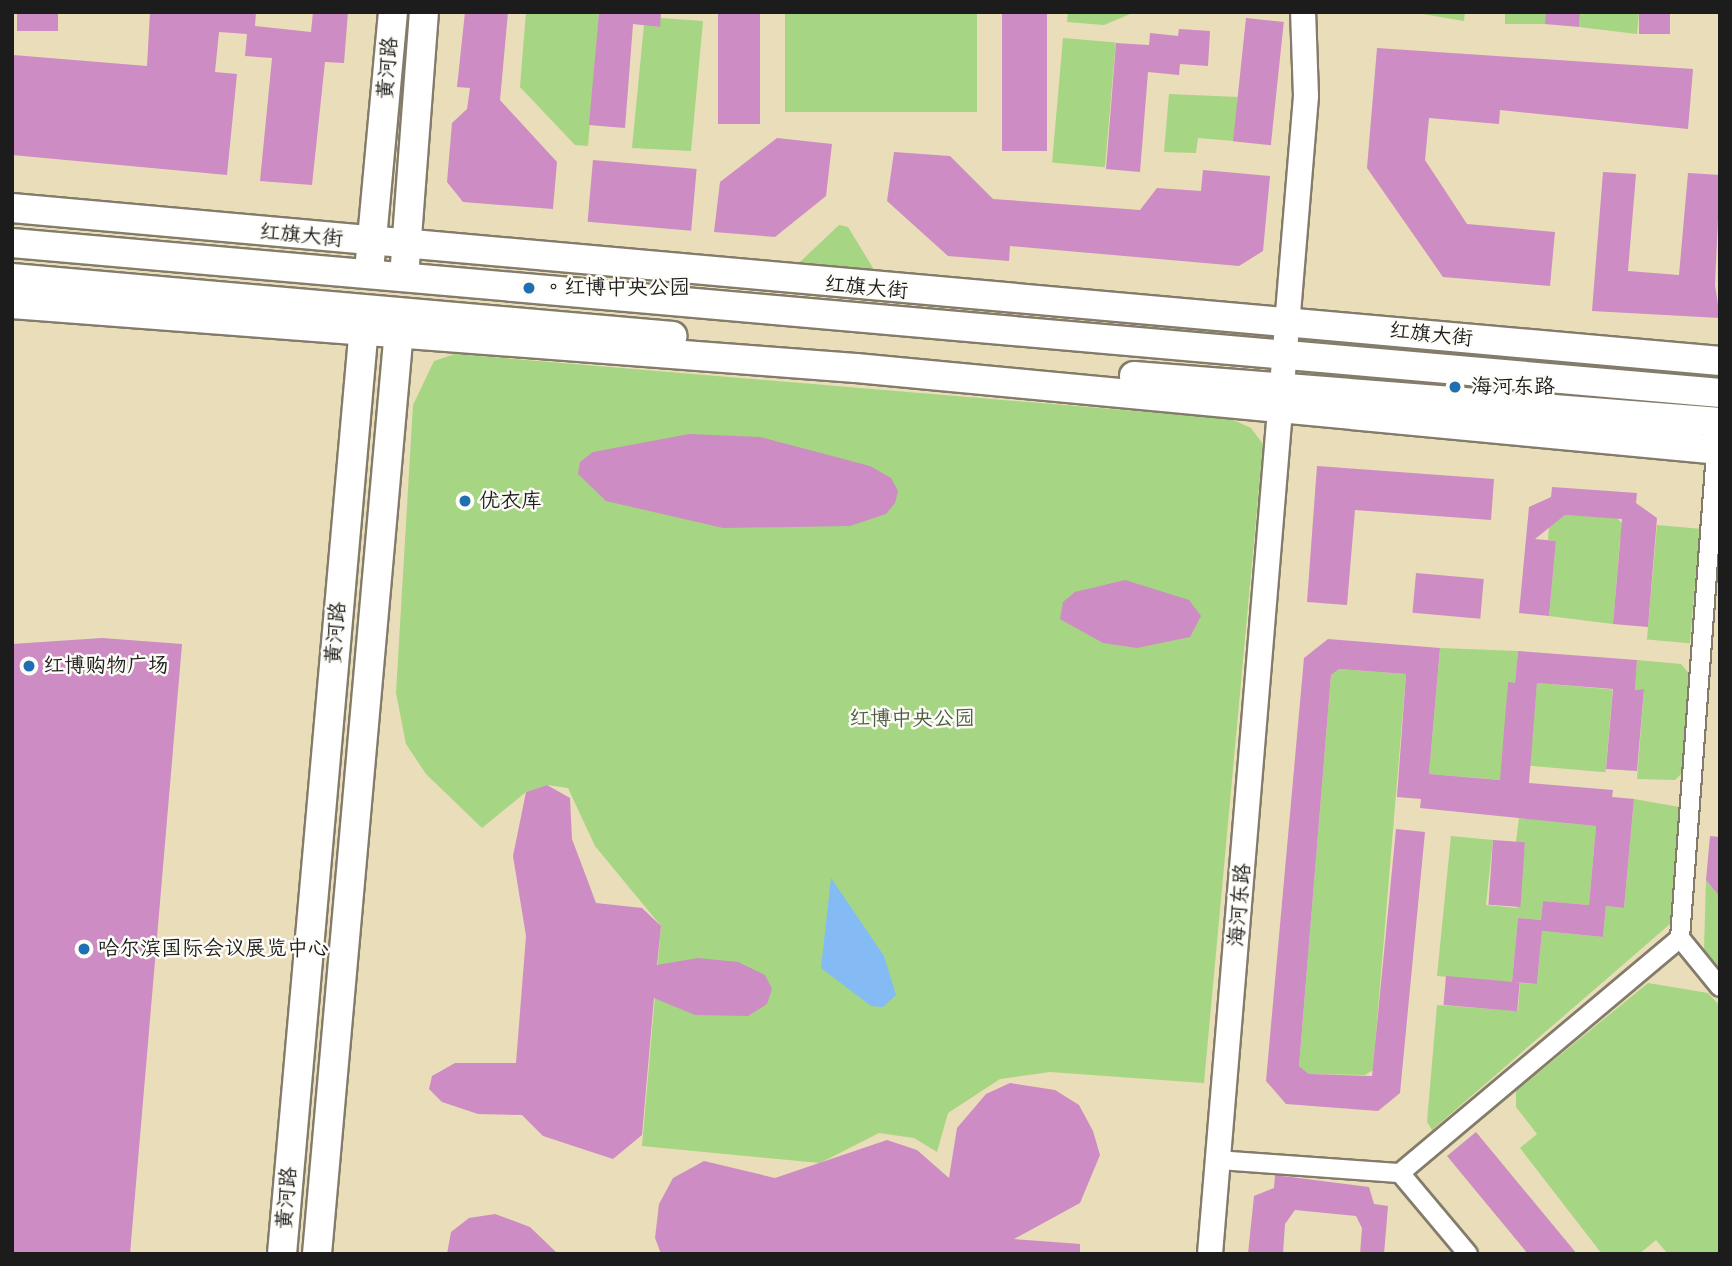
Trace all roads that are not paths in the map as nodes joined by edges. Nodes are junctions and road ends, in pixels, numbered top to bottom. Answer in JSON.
{"nodes":[{"id":1,"x":393,"y":12,"type":"edge"},
{"id":2,"x":424,"y":12,"type":"edge"},
{"id":3,"x":1303,"y":12,"type":"edge"},
{"id":4,"x":12,"y":208,"type":"edge"},
{"id":5,"x":12,"y":243,"type":"edge"},
{"id":6,"x":372,"y":243,"type":"junction"},
{"id":7,"x":406,"y":246,"type":"junction"},
{"id":8,"x":369,"y":275,"type":"junction"},
{"id":9,"x":12,"y":278,"type":"edge"},
{"id":10,"x":403,"y":278,"type":"junction"},
{"id":11,"x":12,"y":304,"type":"edge"},
{"id":12,"x":364,"y":321,"type":"junction"},
{"id":13,"x":1286,"y":321,"type":"junction"},
{"id":14,"x":399,"y":324,"type":"junction"},
{"id":15,"x":1283,"y":358,"type":"junction"},
{"id":16,"x":1720,"y":361,"type":"edge"},
{"id":17,"x":1720,"y":393,"type":"edge"},
{"id":18,"x":1280,"y":398,"type":"junction"},
{"id":19,"x":1719,"y":422,"type":"edge"},
{"id":20,"x":1718,"y":450,"type":"edge"},
{"id":21,"x":1680,"y":938,"type":"junction"},
{"id":22,"x":1720,"y":987,"type":"edge"},
{"id":23,"x":1218,"y":1160,"type":"junction"},
{"id":24,"x":1400,"y":1173,"type":"junction"},
{"id":25,"x":282,"y":1254,"type":"edge"},
{"id":26,"x":317,"y":1254,"type":"edge"},
{"id":27,"x":1210,"y":1254,"type":"edge"},
{"id":28,"x":1468,"y":1254,"type":"edge"}],
"edges":[{"from":1,"to":6,"type":"main road","name":"黄河路"},
{"from":2,"to":7,"type":"main road","name":"黄河路"},
{"from":3,"to":13,"type":"street","name":"海河东路"},
{"from":4,"to":6,"type":"main road","name":"红旗大街"},
{"from":5,"to":8,"type":"main road","name":"红旗大街"},
{"from":6,"to":7,"type":"main road","name":"红旗大街"},
{"from":6,"to":8,"type":"main road","name":"黄河路"},
{"from":7,"to":10,"type":"main road","name":"黄河路"},
{"from":7,"to":13,"type":"main road","name":"红旗大街"},
{"from":8,"to":10,"type":"main road","name":"红旗大街"},
{"from":8,"to":12,"type":"main road","name":"黄河路"},
{"from":9,"to":12,"type":"main road"},
{"from":10,"to":14,"type":"main road","name":"黄河路"},
{"from":10,"to":15,"type":"main road","name":"红旗大街"},
{"from":11,"to":12,"type":"main road"},
{"from":12,"to":14,"type":"main road"},
{"from":12,"to":25,"type":"main road","name":"黄河路"},
{"from":13,"to":15,"type":"street","name":"海河东路"},
{"from":13,"to":16,"type":"main road","name":"红旗大街"},
{"from":14,"to":18,"type":"main road"},
{"from":14,"to":26,"type":"main road","name":"黄河路"},
{"from":15,"to":17,"type":"main road","name":"红旗大街"},
{"from":15,"to":18,"type":"street","name":"海河东路"},
{"from":18,"to":19,"type":"main road"},
{"from":18,"to":20,"type":"main road"},
{"from":18,"to":23,"type":"street","name":"海河东路"},
{"from":19,"to":20,"type":"street"},
{"from":20,"to":21,"type":"street"},
{"from":21,"to":22,"type":"street"},
{"from":21,"to":24,"type":"street"},
{"from":23,"to":24,"type":"street"},
{"from":23,"to":27,"type":"street","name":"海河东路"},
{"from":24,"to":28,"type":"street"}]}
